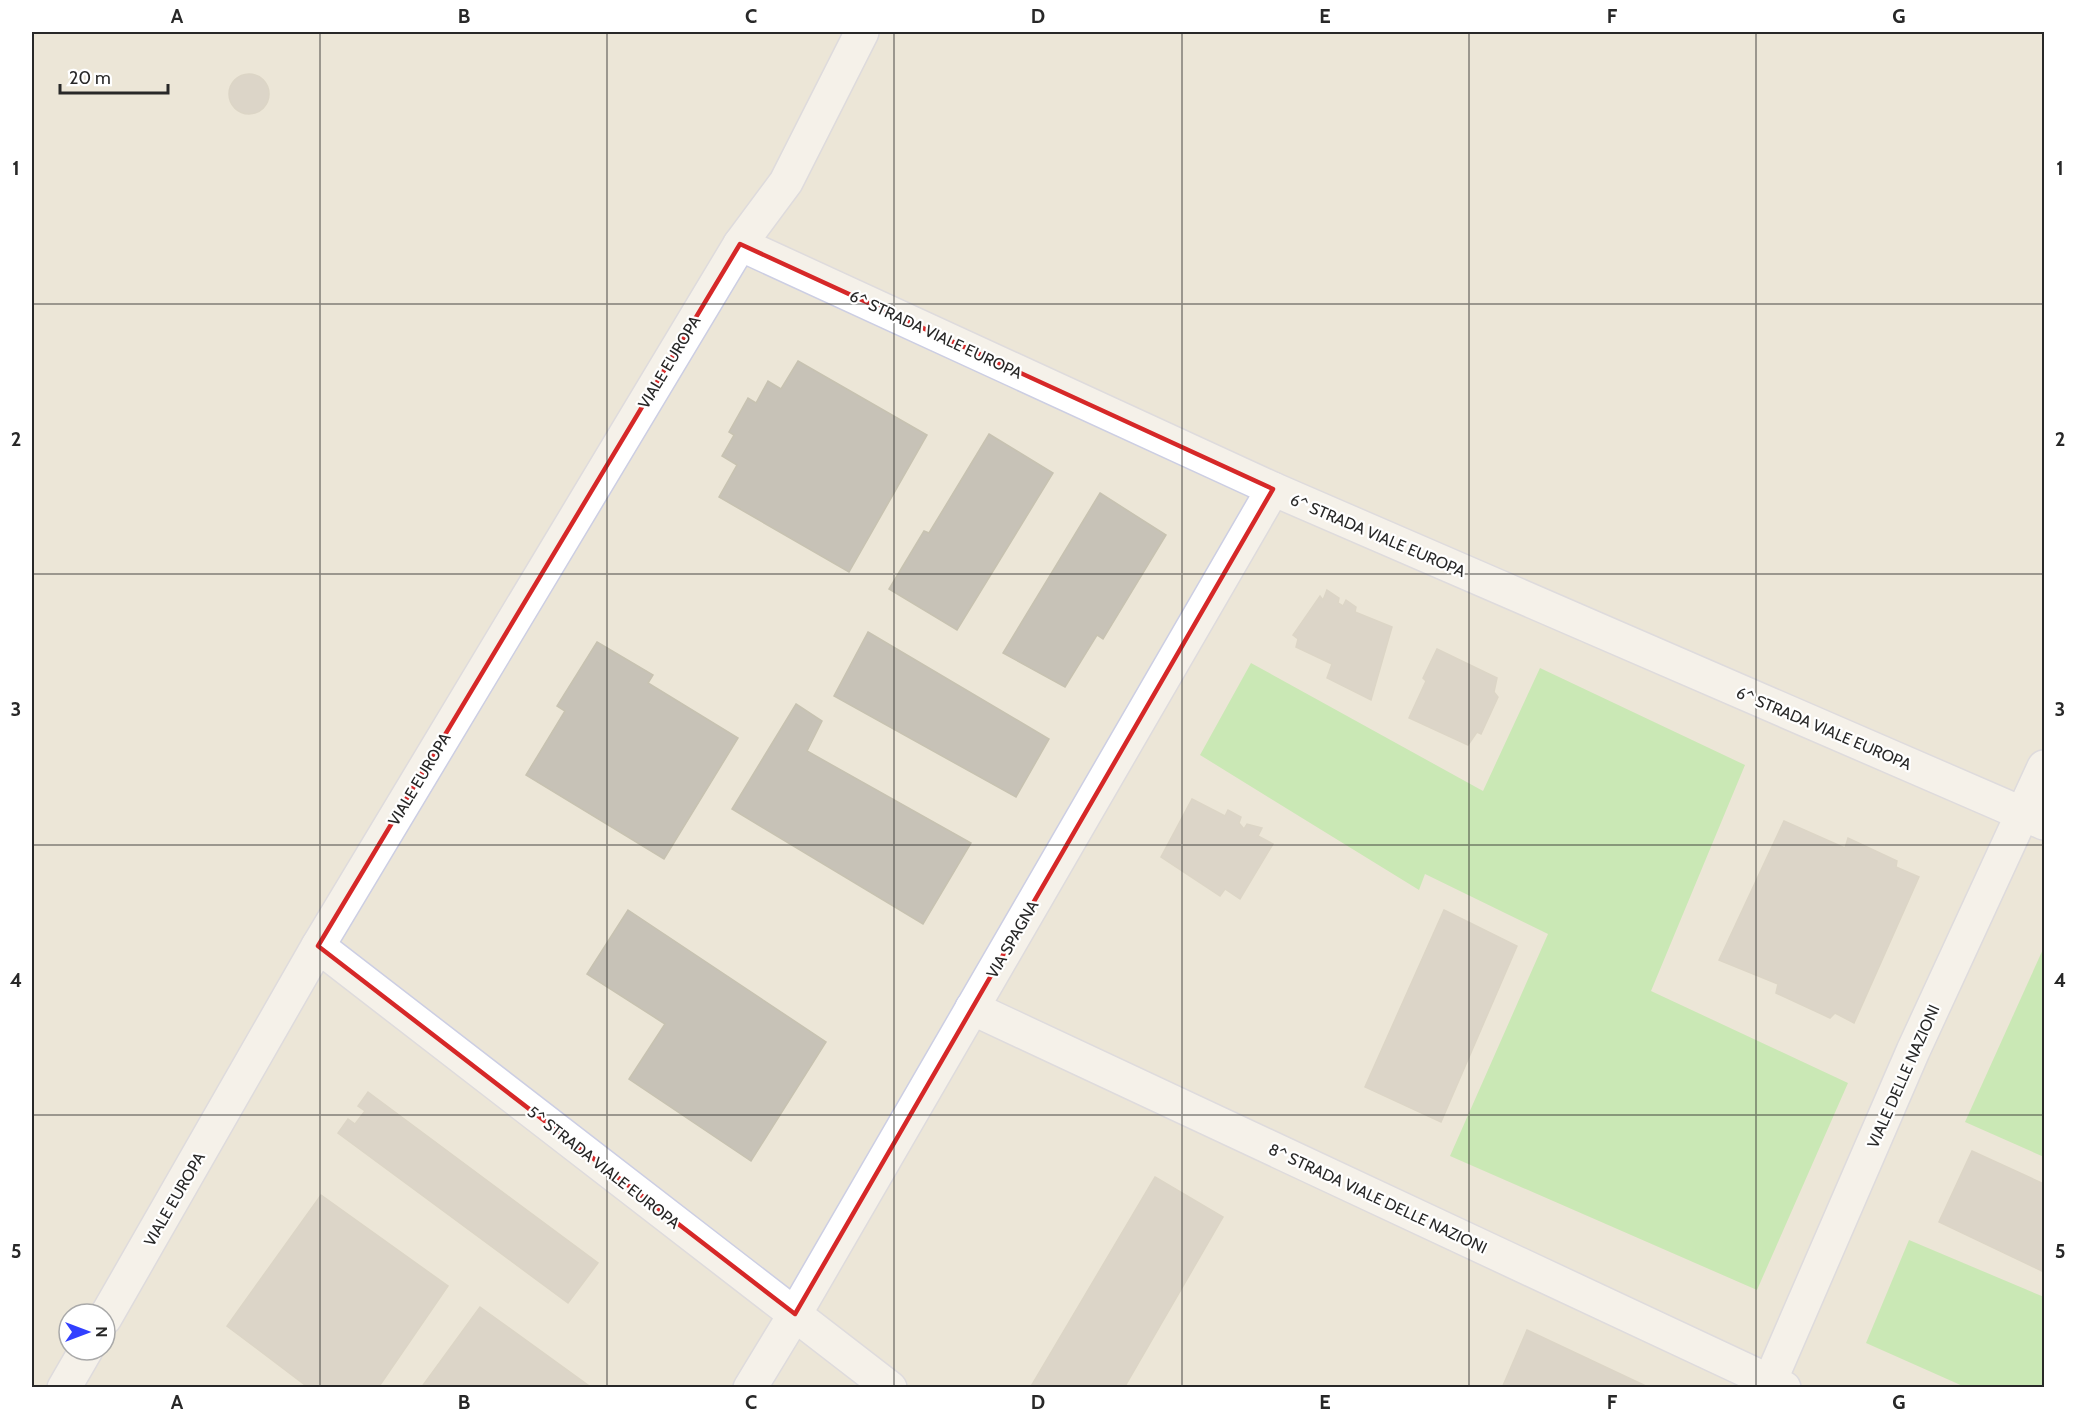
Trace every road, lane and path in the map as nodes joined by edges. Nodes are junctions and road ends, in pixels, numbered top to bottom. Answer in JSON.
{"nodes":[{"id":1,"x":862,"y":32,"type":"edge"},
{"id":2,"x":740,"y":244,"type":"junction"},
{"id":3,"x":1273,"y":489,"type":"junction"},
{"id":4,"x":2044,"y":767,"type":"edge"},
{"id":5,"x":2033,"y":818,"type":"edge"},
{"id":6,"x":318,"y":946,"type":"junction"},
{"id":7,"x":972,"y":1008,"type":"junction"},
{"id":8,"x":114,"y":1302,"type":"edge"},
{"id":9,"x":795,"y":1314,"type":"junction"},
{"id":10,"x":79,"y":1362,"type":"edge"},
{"id":11,"x":1774,"y":1385,"type":"edge"},
{"id":12,"x":64,"y":1388,"type":"edge"},
{"id":13,"x":750,"y":1388,"type":"edge"},
{"id":14,"x":890,"y":1388,"type":"edge"}],
"edges":[{"from":1,"to":2,"type":"street","name":"VIALE EUROPA"},
{"from":2,"to":3,"type":"street","name":"6^ STRADA VIALE EUROPA"},
{"from":2,"to":6,"type":"street","name":"VIALE EUROPA"},
{"from":3,"to":5,"type":"street","name":"6^ STRADA VIALE EUROPA"},
{"from":3,"to":7,"type":"street","name":"VIA SPAGNA"},
{"from":4,"to":5,"type":"street","name":"VIALE DELLE NAZIONI"},
{"from":5,"to":11,"type":"street","name":"VIALE DELLE NAZIONI"},
{"from":6,"to":8,"type":"street","name":"VIALE EUROPA"},
{"from":6,"to":9,"type":"street","name":"5^ STRADA VIALE EUROPA"},
{"from":7,"to":9,"type":"street","name":"VIA SPAGNA"},
{"from":7,"to":11,"type":"street","name":"8^ STRADA VIALE DELLE NAZIONI"},
{"from":9,"to":13,"type":"street","name":"VIA SPAGNA"},
{"from":9,"to":14,"type":"street","name":"5^ STRADA VIALE EUROPA"},
{"from":10,"to":12,"type":"street"}]}
